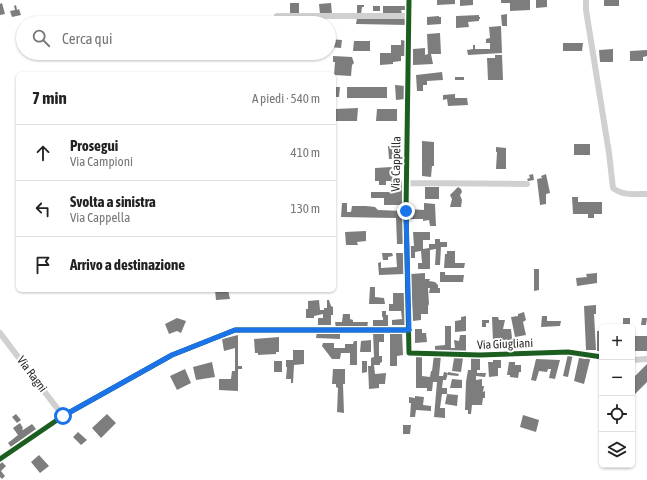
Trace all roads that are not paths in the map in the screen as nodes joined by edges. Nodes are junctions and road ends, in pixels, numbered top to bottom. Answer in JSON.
{"nodes":[{"id":1,"x":409,"y":0,"type":"edge"},
{"id":2,"x":586,"y":0,"type":"edge"},
{"id":3,"x":277,"y":16,"type":"dead end"},
{"id":4,"x":409,"y":16,"type":"junction"},
{"id":5,"x":406,"y":183,"type":"junction"},
{"id":6,"x":527,"y":184,"type":"dead end"},
{"id":7,"x":647,"y":194,"type":"edge"},
{"id":8,"x":409,"y":330,"type":"junction"},
{"id":9,"x":0,"y":333,"type":"edge"},
{"id":10,"x":409,"y":353,"type":"joint"},
{"id":11,"x":599,"y":357,"type":"edge"},
{"id":12,"x":647,"y":359,"type":"edge"},
{"id":13,"x":635,"y":360,"type":"edge"},
{"id":14,"x":63,"y":416,"type":"junction"},
{"id":15,"x":0,"y":459,"type":"edge"}],
"edges":[{"from":1,"to":4,"type":"street","name":"Via Cappella"},
{"from":2,"to":7,"type":"street"},
{"from":3,"to":4,"type":"street"},
{"from":4,"to":5,"type":"street","name":"Via Cappella"},
{"from":5,"to":6,"type":"street"},
{"from":5,"to":8,"type":"street","name":"Via Cappella"},
{"from":8,"to":10,"type":"street","name":"Via Cappella"},
{"from":8,"to":14,"type":"street"},
{"from":9,"to":14,"type":"street","name":"Via Ragni"},
{"from":10,"to":11,"type":"street","name":"Via Giugliani"},
{"from":12,"to":13,"type":"street"},
{"from":14,"to":15,"type":"street"}]}
